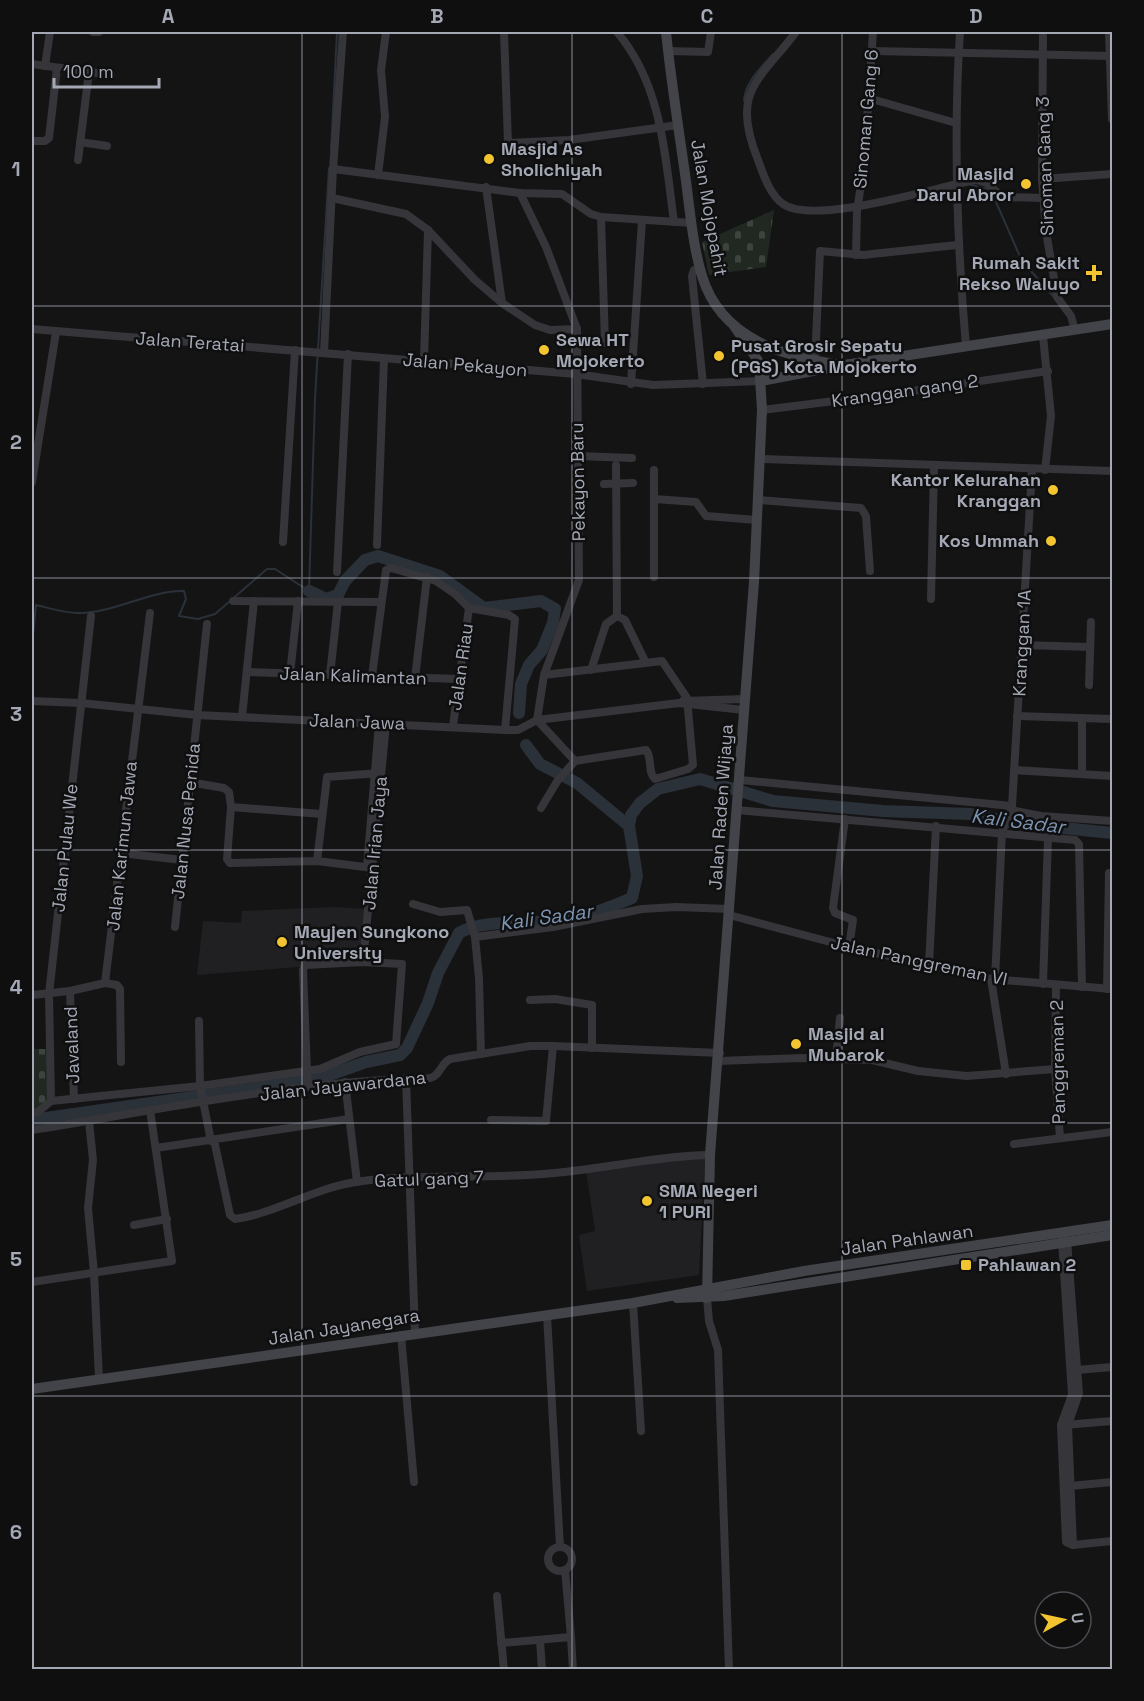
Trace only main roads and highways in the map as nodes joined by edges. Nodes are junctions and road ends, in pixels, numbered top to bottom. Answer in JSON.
{"nodes":[{"id":1,"x":668,"y":41,"type":"edge"},
{"id":2,"x":1113,"y":324,"type":"edge"},
{"id":3,"x":734,"y":326,"type":"junction"},
{"id":4,"x":843,"y":365,"type":"junction"},
{"id":5,"x":761,"y":381,"type":"junction"},
{"id":6,"x":1113,"y":1225,"type":"edge"},
{"id":7,"x":1113,"y":1235,"type":"edge"},
{"id":8,"x":1064,"y":1238,"type":"junction"},
{"id":9,"x":707,"y":1293,"type":"junction"},
{"id":10,"x":32,"y":1389,"type":"edge"}],
"edges":[{"from":1,"to":3,"type":"main road","name":"Jalan Mojopahit"},
{"from":2,"to":4,"type":"main road","name":"Jalan Mojopahit"},
{"from":3,"to":4,"type":"main road","name":"Jalan Mojopahit"},
{"from":3,"to":5,"type":"main road","name":"Jalan Raden Wijaya"},
{"from":4,"to":5,"type":"main road","name":"Jalan Mojopahit"},
{"from":5,"to":9,"type":"main road","name":"Jalan Raden Wijaya"},
{"from":6,"to":8,"type":"main road","name":"Jalan Pahlawan"},
{"from":7,"to":8,"type":"main road","name":"Jalan Pahlawan"},
{"from":8,"to":9,"type":"main road","name":"Jalan Pahlawan"},
{"from":9,"to":10,"type":"main road","name":"Jalan Jayanegara"}]}
